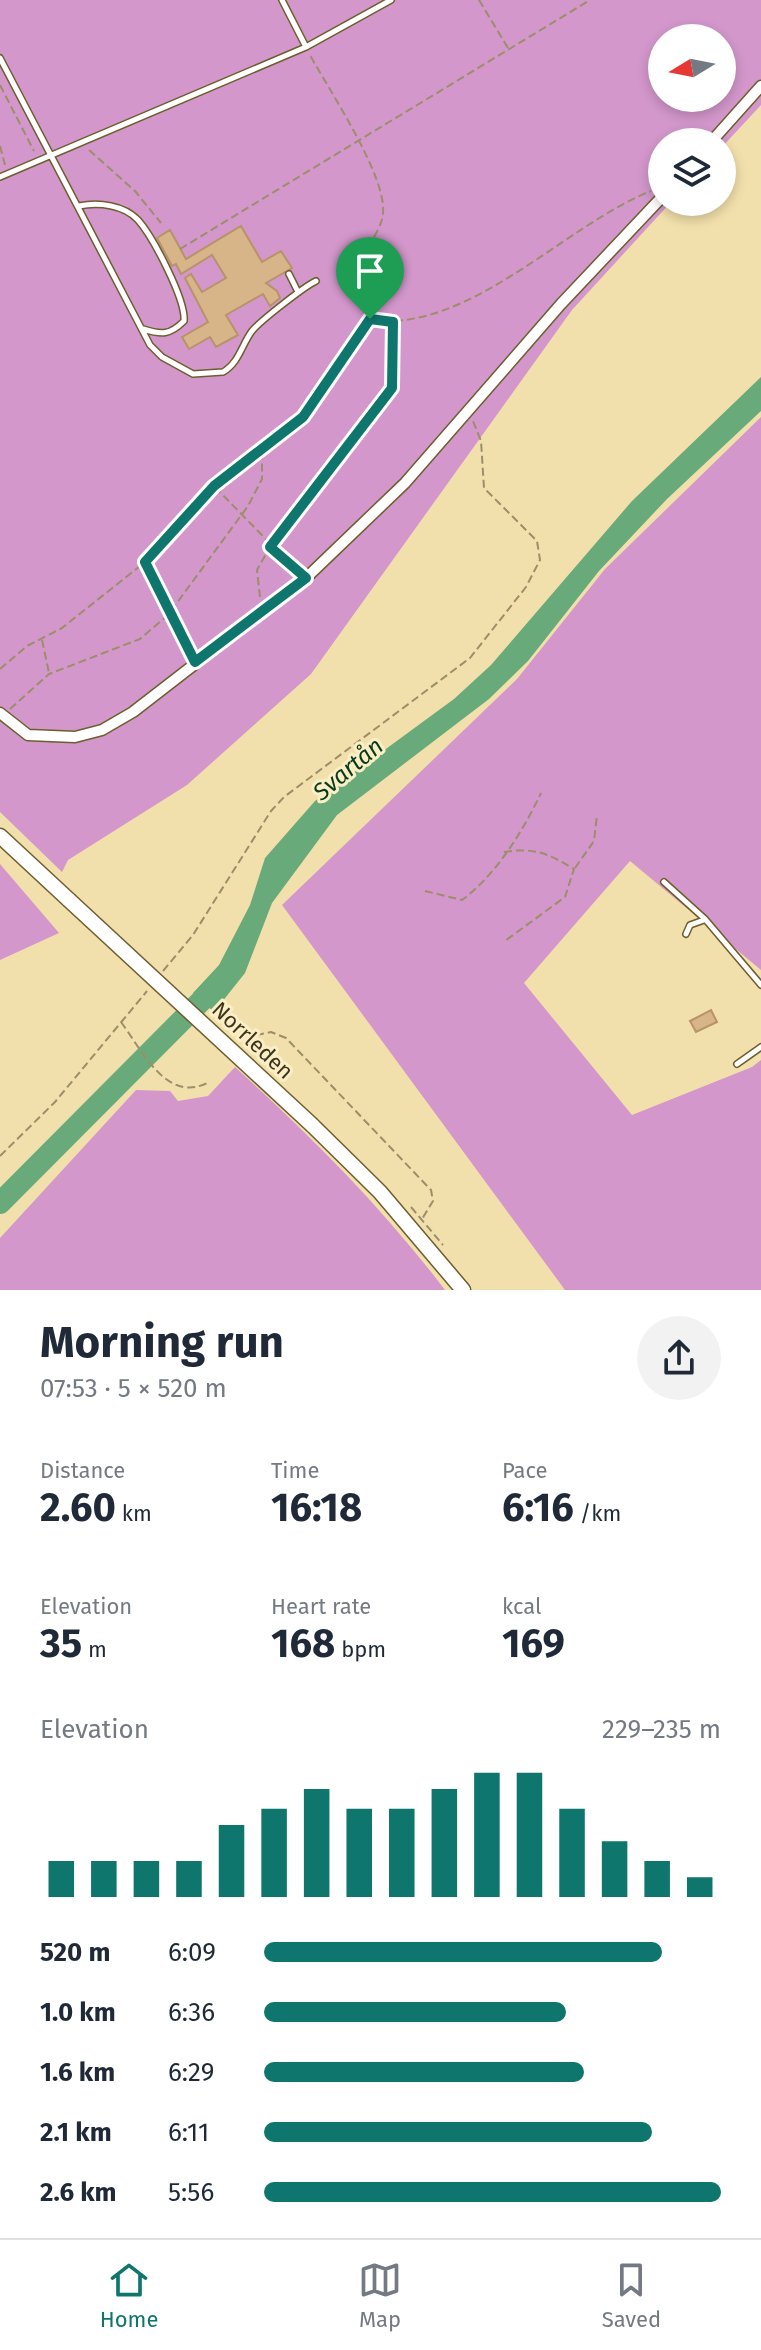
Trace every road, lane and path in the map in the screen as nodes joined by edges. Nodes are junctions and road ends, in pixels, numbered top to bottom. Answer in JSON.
{"nodes":[{"id":1,"x":282,"y":0,"type":"edge"},
{"id":2,"x":391,"y":0,"type":"edge"},
{"id":3,"x":479,"y":0,"type":"edge"},
{"id":4,"x":590,"y":0,"type":"edge"},
{"id":5,"x":306,"y":47,"type":"junction"},
{"id":6,"x":509,"y":49,"type":"junction"},
{"id":7,"x":0,"y":58,"type":"edge"},
{"id":8,"x":0,"y":85,"type":"edge"},
{"id":9,"x":761,"y":86,"type":"edge"},
{"id":10,"x":724,"y":128,"type":"edge"},
{"id":11,"x":82,"y":142,"type":"junction"},
{"id":12,"x":358,"y":142,"type":"junction"},
{"id":13,"x":0,"y":146,"type":"edge"},
{"id":14,"x":51,"y":154,"type":"junction"},
{"id":15,"x":38,"y":160,"type":"junction"},
{"id":16,"x":8,"y":173,"type":"junction"},
{"id":17,"x":0,"y":177,"type":"edge"},
{"id":18,"x":648,"y":193,"type":"edge"},
{"id":19,"x":79,"y":206,"type":"junction"},
{"id":20,"x":648,"y":212,"type":"edge"},
{"id":21,"x":161,"y":223,"type":"dead end"},
{"id":22,"x":180,"y":249,"type":"dead end"},
{"id":23,"x":289,"y":274,"type":"dead end"},
{"id":24,"x":316,"y":281,"type":"dead end"},
{"id":25,"x":297,"y":290,"type":"junction"},
{"id":26,"x":370,"y":319,"type":"junction"},
{"id":27,"x":393,"y":322,"type":"junction"},
{"id":28,"x":143,"y":329,"type":"junction"},
{"id":29,"x":466,"y":410,"type":"junction"},
{"id":30,"x":262,"y":449,"type":"junction"},
{"id":31,"x":214,"y":486,"type":"junction"},
{"id":32,"x":241,"y":515,"type":"junction"},
{"id":33,"x":270,"y":547,"type":"junction"},
{"id":34,"x":145,"y":562,"type":"junction"},
{"id":35,"x":306,"y":578,"type":"junction"},
{"id":36,"x":267,"y":608,"type":"junction"},
{"id":37,"x":170,"y":612,"type":"junction"},
{"id":38,"x":42,"y":639,"type":"junction"},
{"id":39,"x":195,"y":662,"type":"junction"},
{"id":40,"x":0,"y":669,"type":"edge"},
{"id":41,"x":49,"y":674,"type":"junction"},
{"id":42,"x":2,"y":714,"type":"edge"},
{"id":43,"x":541,"y":793,"type":"dead end"},
{"id":44,"x":597,"y":815,"type":"dead end"},
{"id":45,"x":0,"y":836,"type":"edge"},
{"id":46,"x":504,"y":852,"type":"junction"},
{"id":47,"x":574,"y":869,"type":"junction"},
{"id":48,"x":664,"y":882,"type":"dead end"},
{"id":49,"x":425,"y":891,"type":"dead end"},
{"id":50,"x":705,"y":919,"type":"junction"},
{"id":51,"x":686,"y":934,"type":"dead end"},
{"id":52,"x":505,"y":941,"type":"dead end"},
{"id":53,"x":159,"y":976,"type":"dead end"},
{"id":54,"x":761,"y":985,"type":"edge"},
{"id":55,"x":150,"y":987,"type":"dead end"},
{"id":56,"x":120,"y":1021,"type":"junction"},
{"id":57,"x":256,"y":1035,"type":"dead end"},
{"id":58,"x":761,"y":1047,"type":"edge"},
{"id":59,"x":737,"y":1064,"type":"dead end"},
{"id":60,"x":209,"y":1082,"type":"dead end"},
{"id":61,"x":0,"y":1156,"type":"edge"},
{"id":62,"x":422,"y":1219,"type":"dead end"},
{"id":63,"x":463,"y":1290,"type":"edge"}],
"edges":[{"from":1,"to":5,"type":"lane"},
{"from":2,"to":5,"type":"lane"},
{"from":3,"to":6,"type":"path"},
{"from":4,"to":6,"type":"path"},
{"from":5,"to":11,"type":"lane"},
{"from":5,"to":12,"type":"path"},
{"from":6,"to":12,"type":"path"},
{"from":7,"to":14,"type":"lane"},
{"from":8,"to":15,"type":"path"},
{"from":9,"to":10,"type":"street"},
{"from":11,"to":14,"type":"lane"},
{"from":11,"to":21,"type":"path"},
{"from":12,"to":22,"type":"path"},
{"from":12,"to":26,"type":"path"},
{"from":13,"to":16,"type":"path"},
{"from":14,"to":15,"type":"lane"},
{"from":14,"to":19,"type":"lane"},
{"from":15,"to":16,"type":"lane"},
{"from":16,"to":17,"type":"lane"},
{"from":18,"to":27,"type":"path"},
{"from":19,"to":28,"type":"lane"},
{"from":19,"to":28,"type":"lane"},
{"from":20,"to":29,"type":"street"},
{"from":23,"to":25,"type":"lane"},
{"from":24,"to":25,"type":"lane"},
{"from":25,"to":28,"type":"lane"},
{"from":26,"to":27,"type":"path"},
{"from":26,"to":30,"type":"path"},
{"from":27,"to":33,"type":"path"},
{"from":29,"to":35,"type":"street"},
{"from":29,"to":53,"type":"path"},
{"from":30,"to":31,"type":"path"},
{"from":30,"to":32,"type":"path"},
{"from":31,"to":32,"type":"path"},
{"from":31,"to":34,"type":"path"},
{"from":32,"to":33,"type":"path"},
{"from":32,"to":37,"type":"path"},
{"from":33,"to":35,"type":"path"},
{"from":33,"to":36,"type":"path"},
{"from":34,"to":37,"type":"path"},
{"from":34,"to":38,"type":"path"},
{"from":35,"to":36,"type":"street"},
{"from":36,"to":39,"type":"street"},
{"from":37,"to":39,"type":"path"},
{"from":37,"to":41,"type":"path"},
{"from":38,"to":40,"type":"path"},
{"from":38,"to":41,"type":"path"},
{"from":39,"to":42,"type":"street"},
{"from":41,"to":42,"type":"path"},
{"from":43,"to":46,"type":"path"},
{"from":44,"to":47,"type":"path"},
{"from":45,"to":63,"type":"main road","name":"Norrleden","bridge":true},
{"from":46,"to":47,"type":"path"},
{"from":46,"to":49,"type":"path"},
{"from":47,"to":52,"type":"path"},
{"from":48,"to":50,"type":"lane"},
{"from":50,"to":51,"type":"lane"},
{"from":50,"to":54,"type":"lane"},
{"from":55,"to":56,"type":"path"},
{"from":56,"to":60,"type":"path"},
{"from":56,"to":61,"type":"path"},
{"from":57,"to":62,"type":"path"},
{"from":58,"to":59,"type":"lane"}]}
